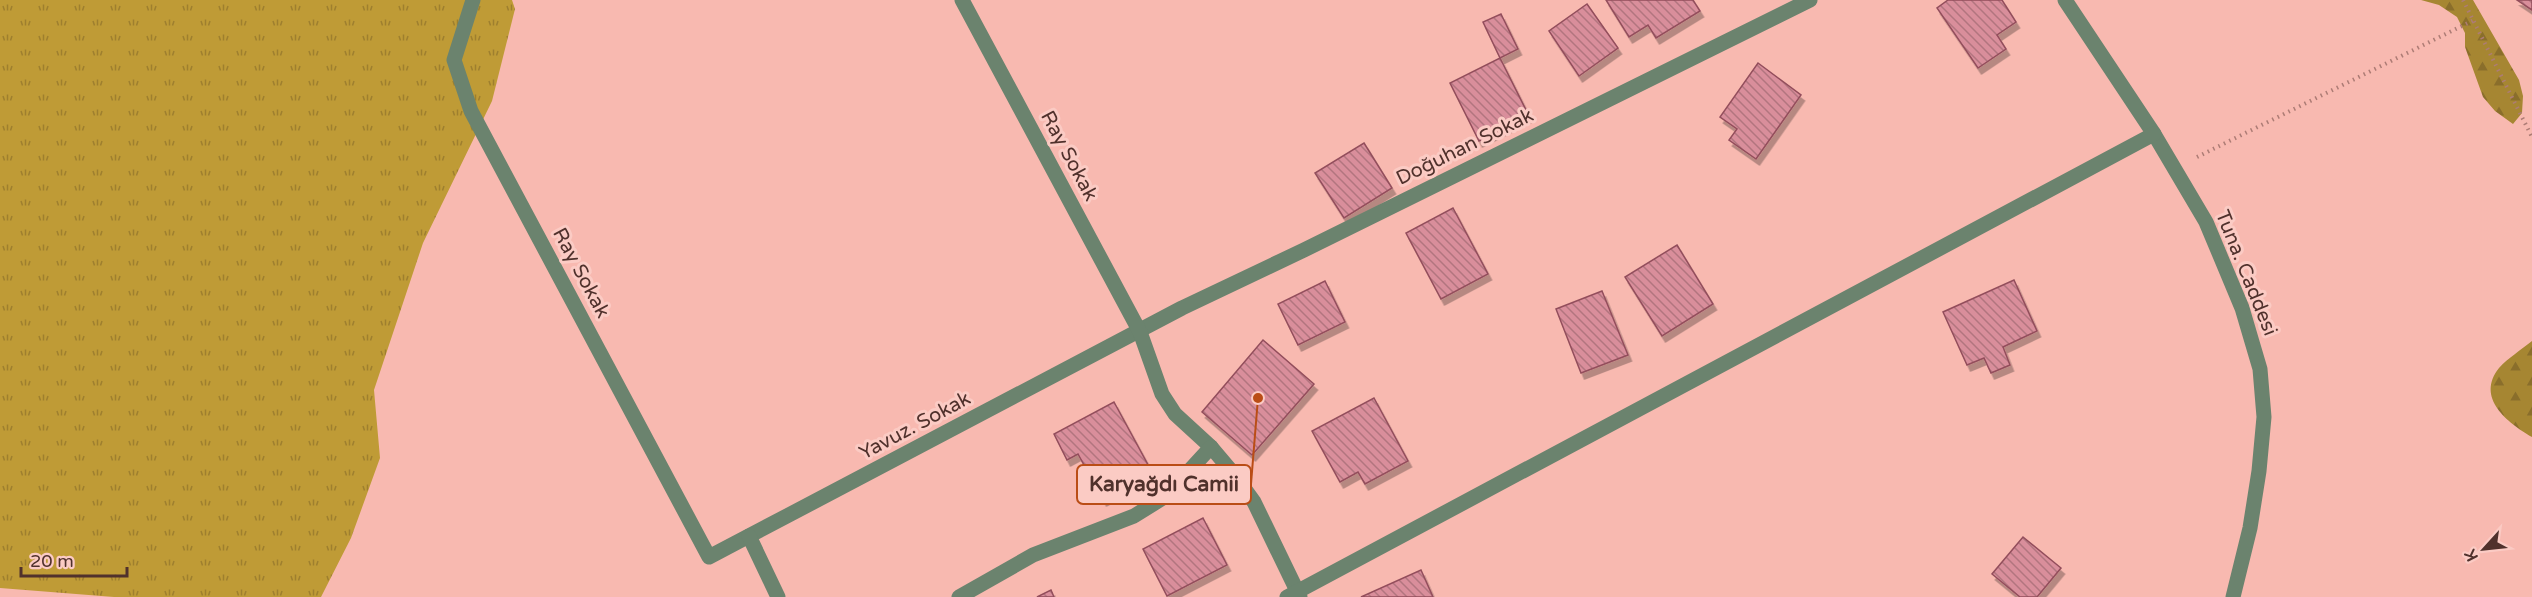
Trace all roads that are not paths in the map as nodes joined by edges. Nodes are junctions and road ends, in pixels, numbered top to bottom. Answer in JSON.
{"nodes":[{"id":1,"x":473,"y":0,"type":"edge"},
{"id":2,"x":962,"y":0,"type":"edge"},
{"id":3,"x":1810,"y":0,"type":"edge"},
{"id":4,"x":2065,"y":0,"type":"edge"},
{"id":5,"x":2154,"y":134,"type":"junction"},
{"id":6,"x":1140,"y":332,"type":"junction"},
{"id":7,"x":1211,"y":447,"type":"junction"},
{"id":8,"x":749,"y":536,"type":"junction"},
{"id":9,"x":709,"y":557,"type":"joint"},
{"id":10,"x":1295,"y":595,"type":"edge"},
{"id":11,"x":778,"y":597,"type":"edge"},
{"id":12,"x":959,"y":597,"type":"edge"},
{"id":13,"x":2233,"y":597,"type":"edge"}],
"edges":[{"from":1,"to":9,"type":"street","name":"Ray Sokak"},
{"from":2,"to":6,"type":"street","name":"Ray Sokak"},
{"from":3,"to":6,"type":"street","name":"Doğuhan Sokak"},
{"from":4,"to":5,"type":"street","name":"Tuna. Caddesi"},
{"from":5,"to":10,"type":"street"},
{"from":5,"to":13,"type":"street","name":"Tuna. Caddesi"},
{"from":6,"to":7,"type":"street","name":"Ray Sokak"},
{"from":6,"to":8,"type":"street","name":"Yavuz. Sokak"},
{"from":7,"to":10,"type":"street","name":"Ray Sokak"},
{"from":7,"to":12,"type":"street"},
{"from":8,"to":9,"type":"street","name":"Yavuz. Sokak"},
{"from":8,"to":11,"type":"street"}]}
